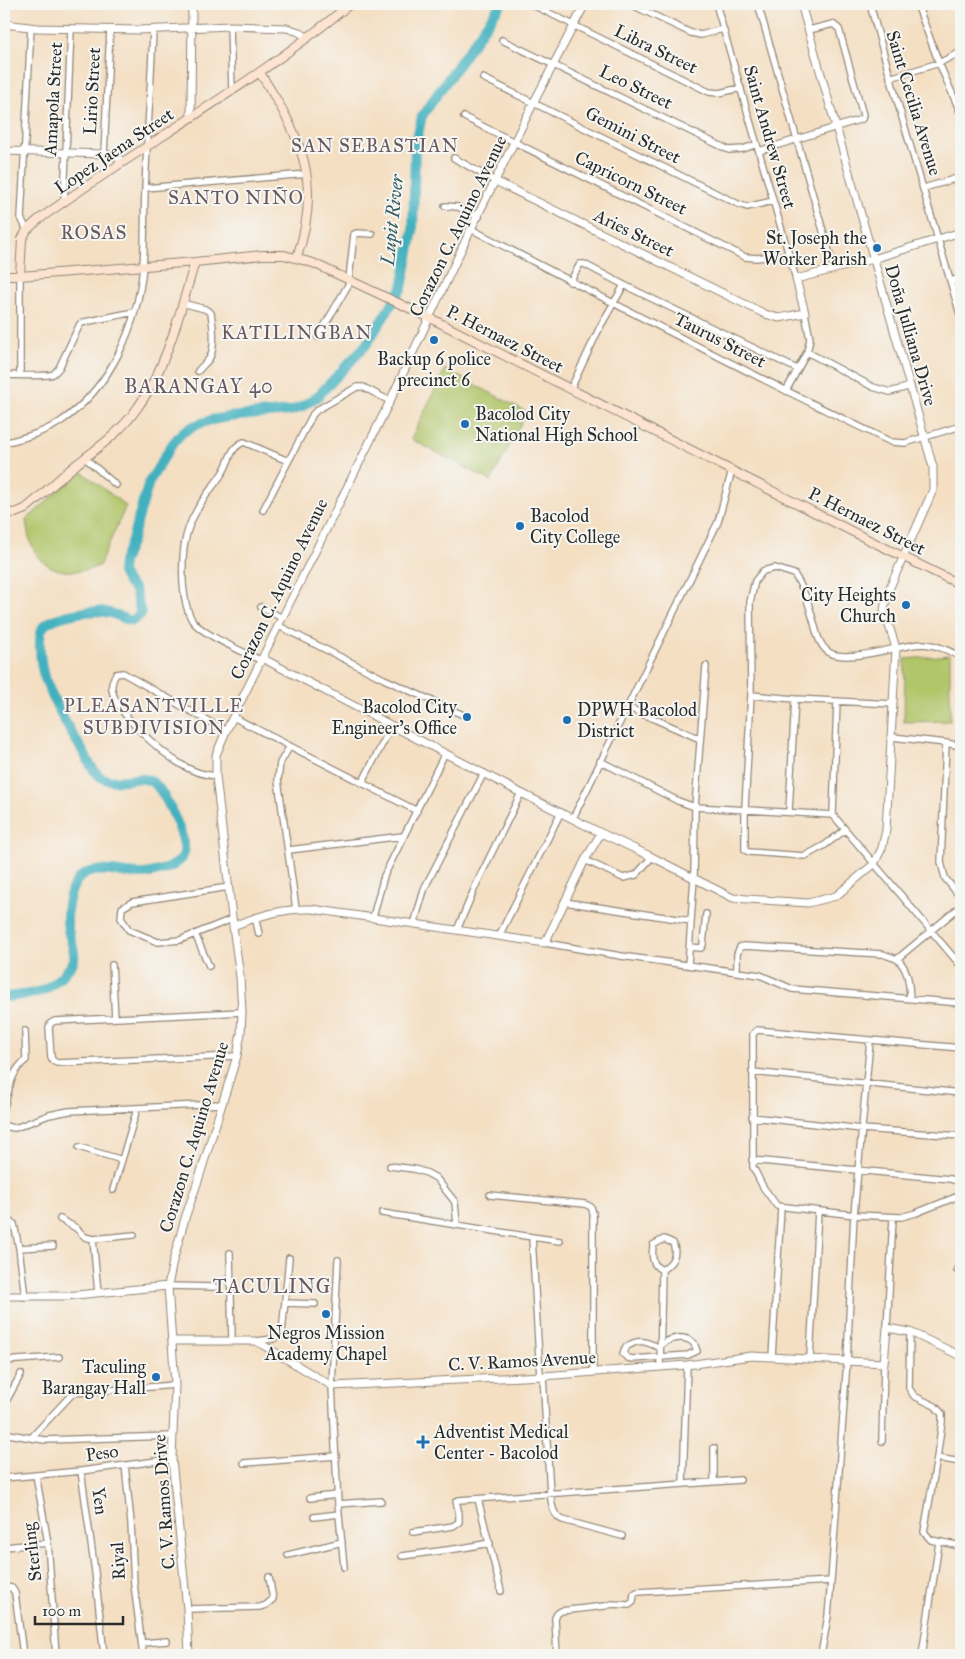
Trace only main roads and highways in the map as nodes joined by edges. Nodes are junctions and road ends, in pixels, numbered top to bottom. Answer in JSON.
{"nodes":[{"id":1,"x":350,"y":4,"type":"edge"},
{"id":2,"x":260,"y":73,"type":"junction"},
{"id":3,"x":297,"y":258,"type":"junction"},
{"id":4,"x":195,"y":262,"type":"junction"},
{"id":5,"x":4,"y":276,"type":"edge"},
{"id":6,"x":20,"y":276,"type":"junction"},
{"id":7,"x":4,"y":512,"type":"edge"},
{"id":8,"x":961,"y":585,"type":"edge"}],
"edges":[{"from":1,"to":2,"type":"main road","name":"Lopez Jaena Street"},
{"from":2,"to":3,"type":"main road"},
{"from":2,"to":6,"type":"main road","name":"Lopez Jaena Street"},
{"from":3,"to":4,"type":"main road","name":"P. Hernaez Street"},
{"from":3,"to":8,"type":"main road","name":"P. Hernaez Street"},
{"from":4,"to":6,"type":"main road","name":"P. Hernaez Street"},
{"from":4,"to":7,"type":"main road"},
{"from":5,"to":6,"type":"main road","name":"P. Hernaez Street"}]}
